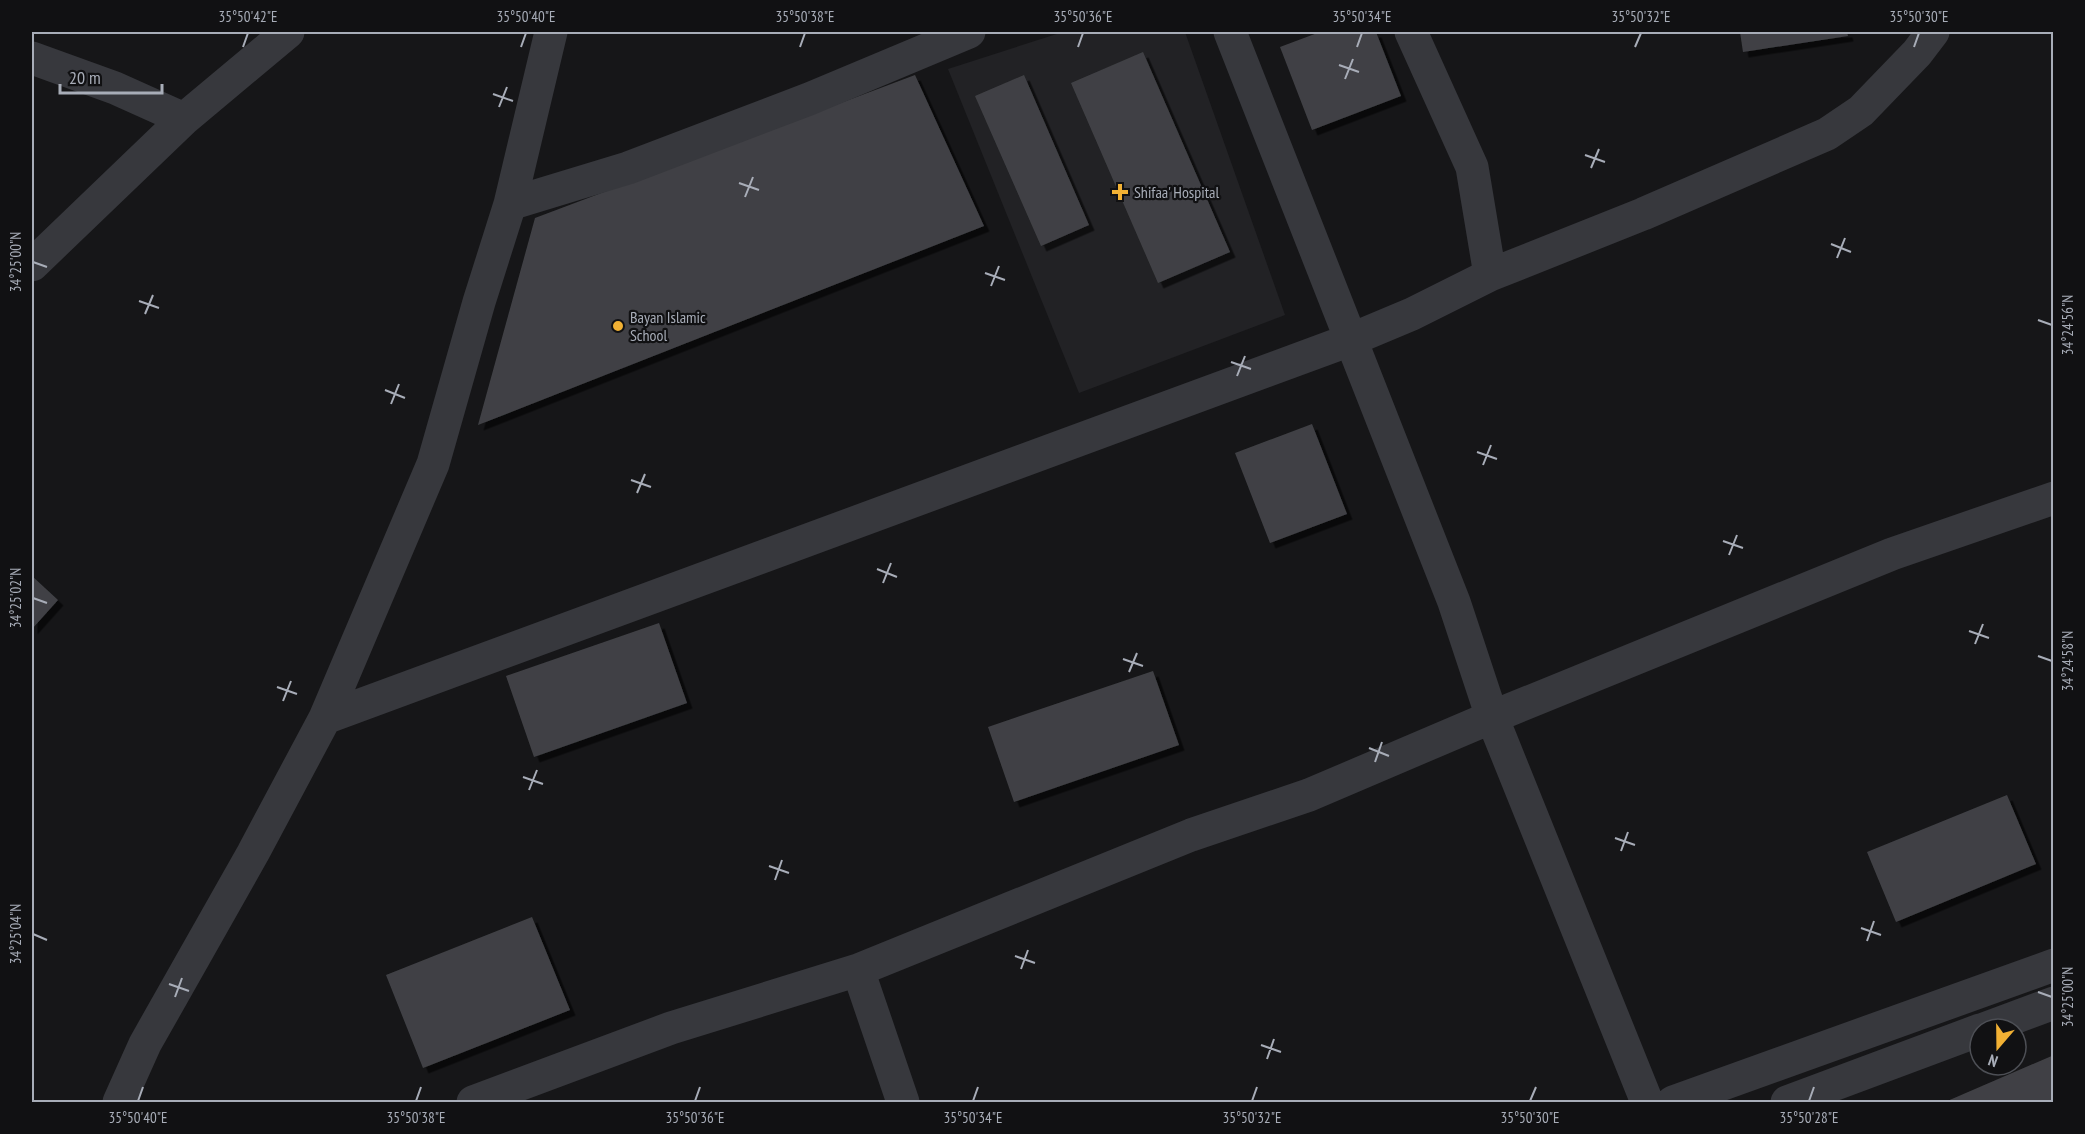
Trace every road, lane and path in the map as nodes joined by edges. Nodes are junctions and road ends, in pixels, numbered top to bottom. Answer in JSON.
{"nodes":[{"id":1,"x":288,"y":32,"type":"edge"},
{"id":2,"x":552,"y":32,"type":"edge"},
{"id":3,"x":969,"y":32,"type":"edge"},
{"id":4,"x":1230,"y":32,"type":"edge"},
{"id":5,"x":1411,"y":32,"type":"edge"},
{"id":6,"x":1933,"y":32,"type":"edge"},
{"id":7,"x":32,"y":58,"type":"edge"},
{"id":8,"x":184,"y":119,"type":"junction"},
{"id":9,"x":510,"y":204,"type":"junction"},
{"id":10,"x":32,"y":265,"type":"edge"},
{"id":11,"x":1490,"y":275,"type":"junction"},
{"id":12,"x":1350,"y":340,"type":"junction"},
{"id":13,"x":2054,"y":498,"type":"edge"},
{"id":14,"x":1492,"y":717,"type":"junction"},
{"id":15,"x":325,"y":718,"type":"junction"},
{"id":16,"x":2054,"y":965,"type":"edge"},
{"id":17,"x":858,"y":970,"type":"junction"},
{"id":18,"x":2054,"y":1003,"type":"edge"},
{"id":19,"x":2017,"y":1017,"type":"edge"},
{"id":20,"x":1968,"y":1035,"type":"edge"},
{"id":21,"x":119,"y":1102,"type":"edge"},
{"id":22,"x":473,"y":1102,"type":"edge"},
{"id":23,"x":903,"y":1102,"type":"edge"},
{"id":24,"x":1647,"y":1102,"type":"edge"},
{"id":25,"x":1673,"y":1102,"type":"edge"},
{"id":26,"x":1787,"y":1102,"type":"edge"}],
"edges":[{"from":1,"to":8,"type":"street"},
{"from":2,"to":9,"type":"street"},
{"from":3,"to":9,"type":"street"},
{"from":4,"to":12,"type":"street"},
{"from":5,"to":11,"type":"street"},
{"from":6,"to":11,"type":"street"},
{"from":7,"to":8,"type":"street"},
{"from":8,"to":10,"type":"street"},
{"from":9,"to":15,"type":"street"},
{"from":11,"to":12,"type":"street"},
{"from":12,"to":14,"type":"street"},
{"from":12,"to":15,"type":"street"},
{"from":13,"to":14,"type":"street"},
{"from":14,"to":17,"type":"street"},
{"from":14,"to":24,"type":"street"},
{"from":15,"to":21,"type":"street"},
{"from":16,"to":25,"type":"street"},
{"from":17,"to":22,"type":"street"},
{"from":17,"to":23,"type":"street"},
{"from":18,"to":19,"type":"street"},
{"from":20,"to":26,"type":"street"}]}
